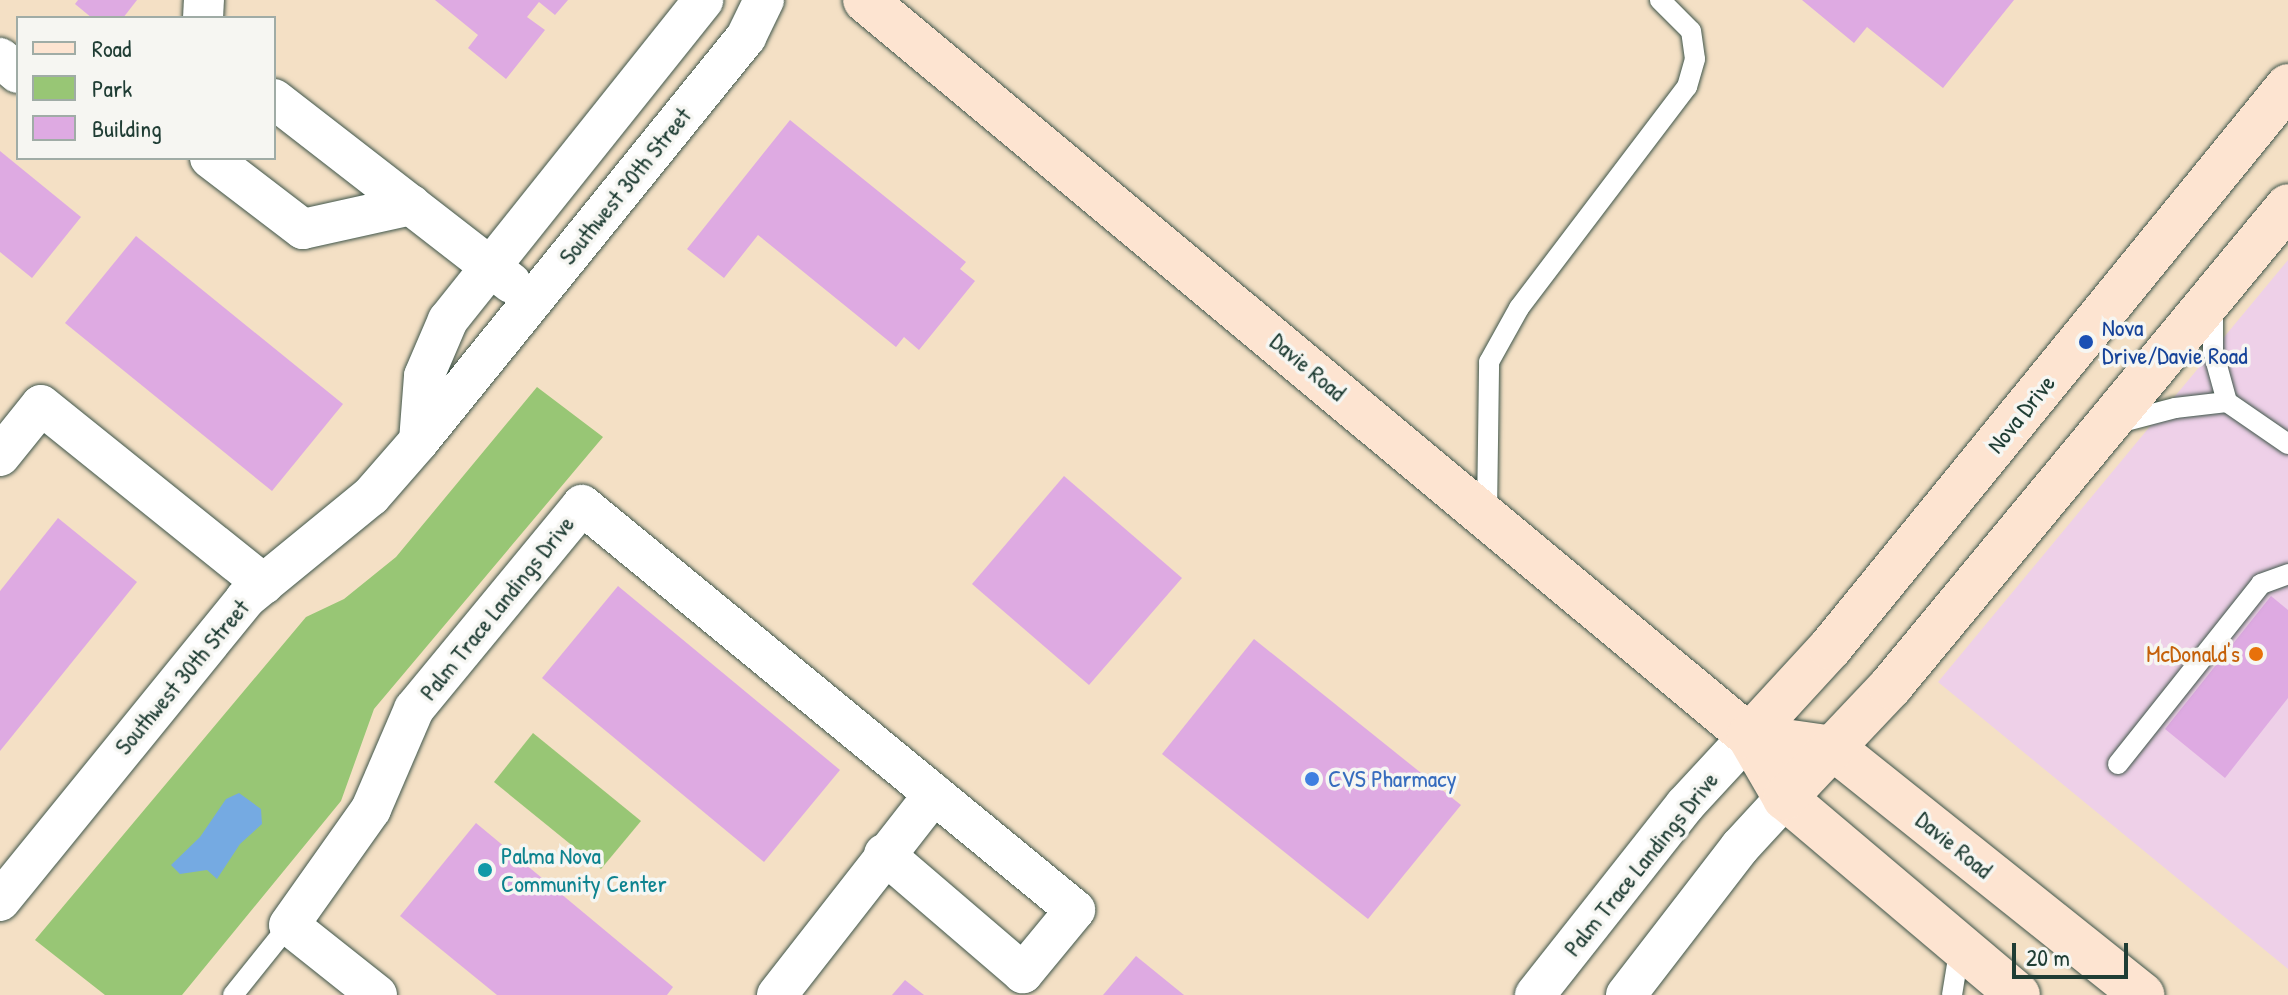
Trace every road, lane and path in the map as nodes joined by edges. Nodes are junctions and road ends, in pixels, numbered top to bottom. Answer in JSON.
{"nodes":[{"id":1,"x":703,"y":0,"type":"edge"},
{"id":2,"x":764,"y":0,"type":"edge"},
{"id":3,"x":865,"y":0,"type":"edge"},
{"id":4,"x":1660,"y":0,"type":"edge"},
{"id":5,"x":0,"y":58,"type":"edge"},
{"id":6,"x":16,"y":71,"type":"edge"},
{"id":7,"x":2288,"y":86,"type":"edge"},
{"id":8,"x":278,"y":109,"type":"edge"},
{"id":9,"x":229,"y":164,"type":"edge"},
{"id":10,"x":411,"y":205,"type":"junction"},
{"id":11,"x":2288,"y":206,"type":"edge"},
{"id":12,"x":491,"y":267,"type":"junction"},
{"id":13,"x":2214,"y":299,"type":"junction"},
{"id":14,"x":533,"y":300,"type":"junction"},
{"id":15,"x":2227,"y":402,"type":"junction"},
{"id":16,"x":2111,"y":425,"type":"junction"},
{"id":17,"x":419,"y":441,"type":"junction"},
{"id":18,"x":2288,"y":444,"type":"edge"},
{"id":19,"x":0,"y":456,"type":"edge"},
{"id":20,"x":1487,"y":517,"type":"junction"},
{"id":21,"x":2288,"y":574,"type":"edge"},
{"id":22,"x":264,"y":584,"type":"junction"},
{"id":23,"x":1749,"y":736,"type":"junction"},
{"id":24,"x":1833,"y":748,"type":"junction"},
{"id":25,"x":2118,"y":764,"type":"dead end"},
{"id":26,"x":934,"y":794,"type":"junction"},
{"id":27,"x":1785,"y":798,"type":"junction"},
{"id":28,"x":884,"y":854,"type":"junction"},
{"id":29,"x":0,"y":901,"type":"edge"},
{"id":30,"x":289,"y":925,"type":"junction"},
{"id":31,"x":1960,"y":946,"type":"junction"},
{"id":32,"x":233,"y":995,"type":"edge"},
{"id":33,"x":377,"y":995,"type":"edge"},
{"id":34,"x":777,"y":995,"type":"edge"},
{"id":35,"x":1535,"y":995,"type":"edge"},
{"id":36,"x":1626,"y":995,"type":"edge"},
{"id":37,"x":1952,"y":995,"type":"edge"},
{"id":38,"x":2018,"y":995,"type":"edge"},
{"id":39,"x":2142,"y":995,"type":"edge"}],
"edges":[{"from":1,"to":12,"type":"street"},
{"from":2,"to":14,"type":"street","name":"Southwest 30th Street"},
{"from":3,"to":20,"type":"main road","name":"Davie Road"},
{"from":4,"to":20,"type":"lane"},
{"from":5,"to":6,"type":"street"},
{"from":7,"to":23,"type":"main road","name":"Nova Drive"},
{"from":8,"to":10,"type":"street"},
{"from":9,"to":10,"type":"street"},
{"from":10,"to":12,"type":"street"},
{"from":11,"to":13,"type":"main road"},
{"from":12,"to":14,"type":"street"},
{"from":12,"to":17,"type":"street"},
{"from":13,"to":15,"type":"lane"},
{"from":13,"to":16,"type":"main road"},
{"from":14,"to":17,"type":"street","name":"Southwest 30th Street"},
{"from":15,"to":16,"type":"lane"},
{"from":15,"to":18,"type":"lane"},
{"from":16,"to":24,"type":"main road"},
{"from":17,"to":22,"type":"street","name":"Southwest 30th Street"},
{"from":19,"to":22,"type":"street"},
{"from":20,"to":23,"type":"main road","name":"Davie Road"},
{"from":21,"to":25,"type":"lane"},
{"from":22,"to":29,"type":"street","name":"Southwest 30th Street"},
{"from":23,"to":24,"type":"main road"},
{"from":23,"to":27,"type":"main road","name":"Davie Road"},
{"from":23,"to":35,"type":"street","name":"Palm Trace Landings Drive"},
{"from":24,"to":27,"type":"main road"},
{"from":24,"to":39,"type":"main road","name":"Davie Road"},
{"from":26,"to":28,"type":"street"},
{"from":26,"to":28,"type":"street","name":"Palm Trace Landings Drive"},
{"from":26,"to":30,"type":"street","name":"Palm Trace Landings Drive"},
{"from":27,"to":31,"type":"main road","name":"Davie Road"},
{"from":27,"to":36,"type":"street"},
{"from":28,"to":34,"type":"street"},
{"from":30,"to":32,"type":"lane"},
{"from":30,"to":33,"type":"street"},
{"from":31,"to":37,"type":"lane"},
{"from":31,"to":38,"type":"main road","name":"Davie Road"}]}
